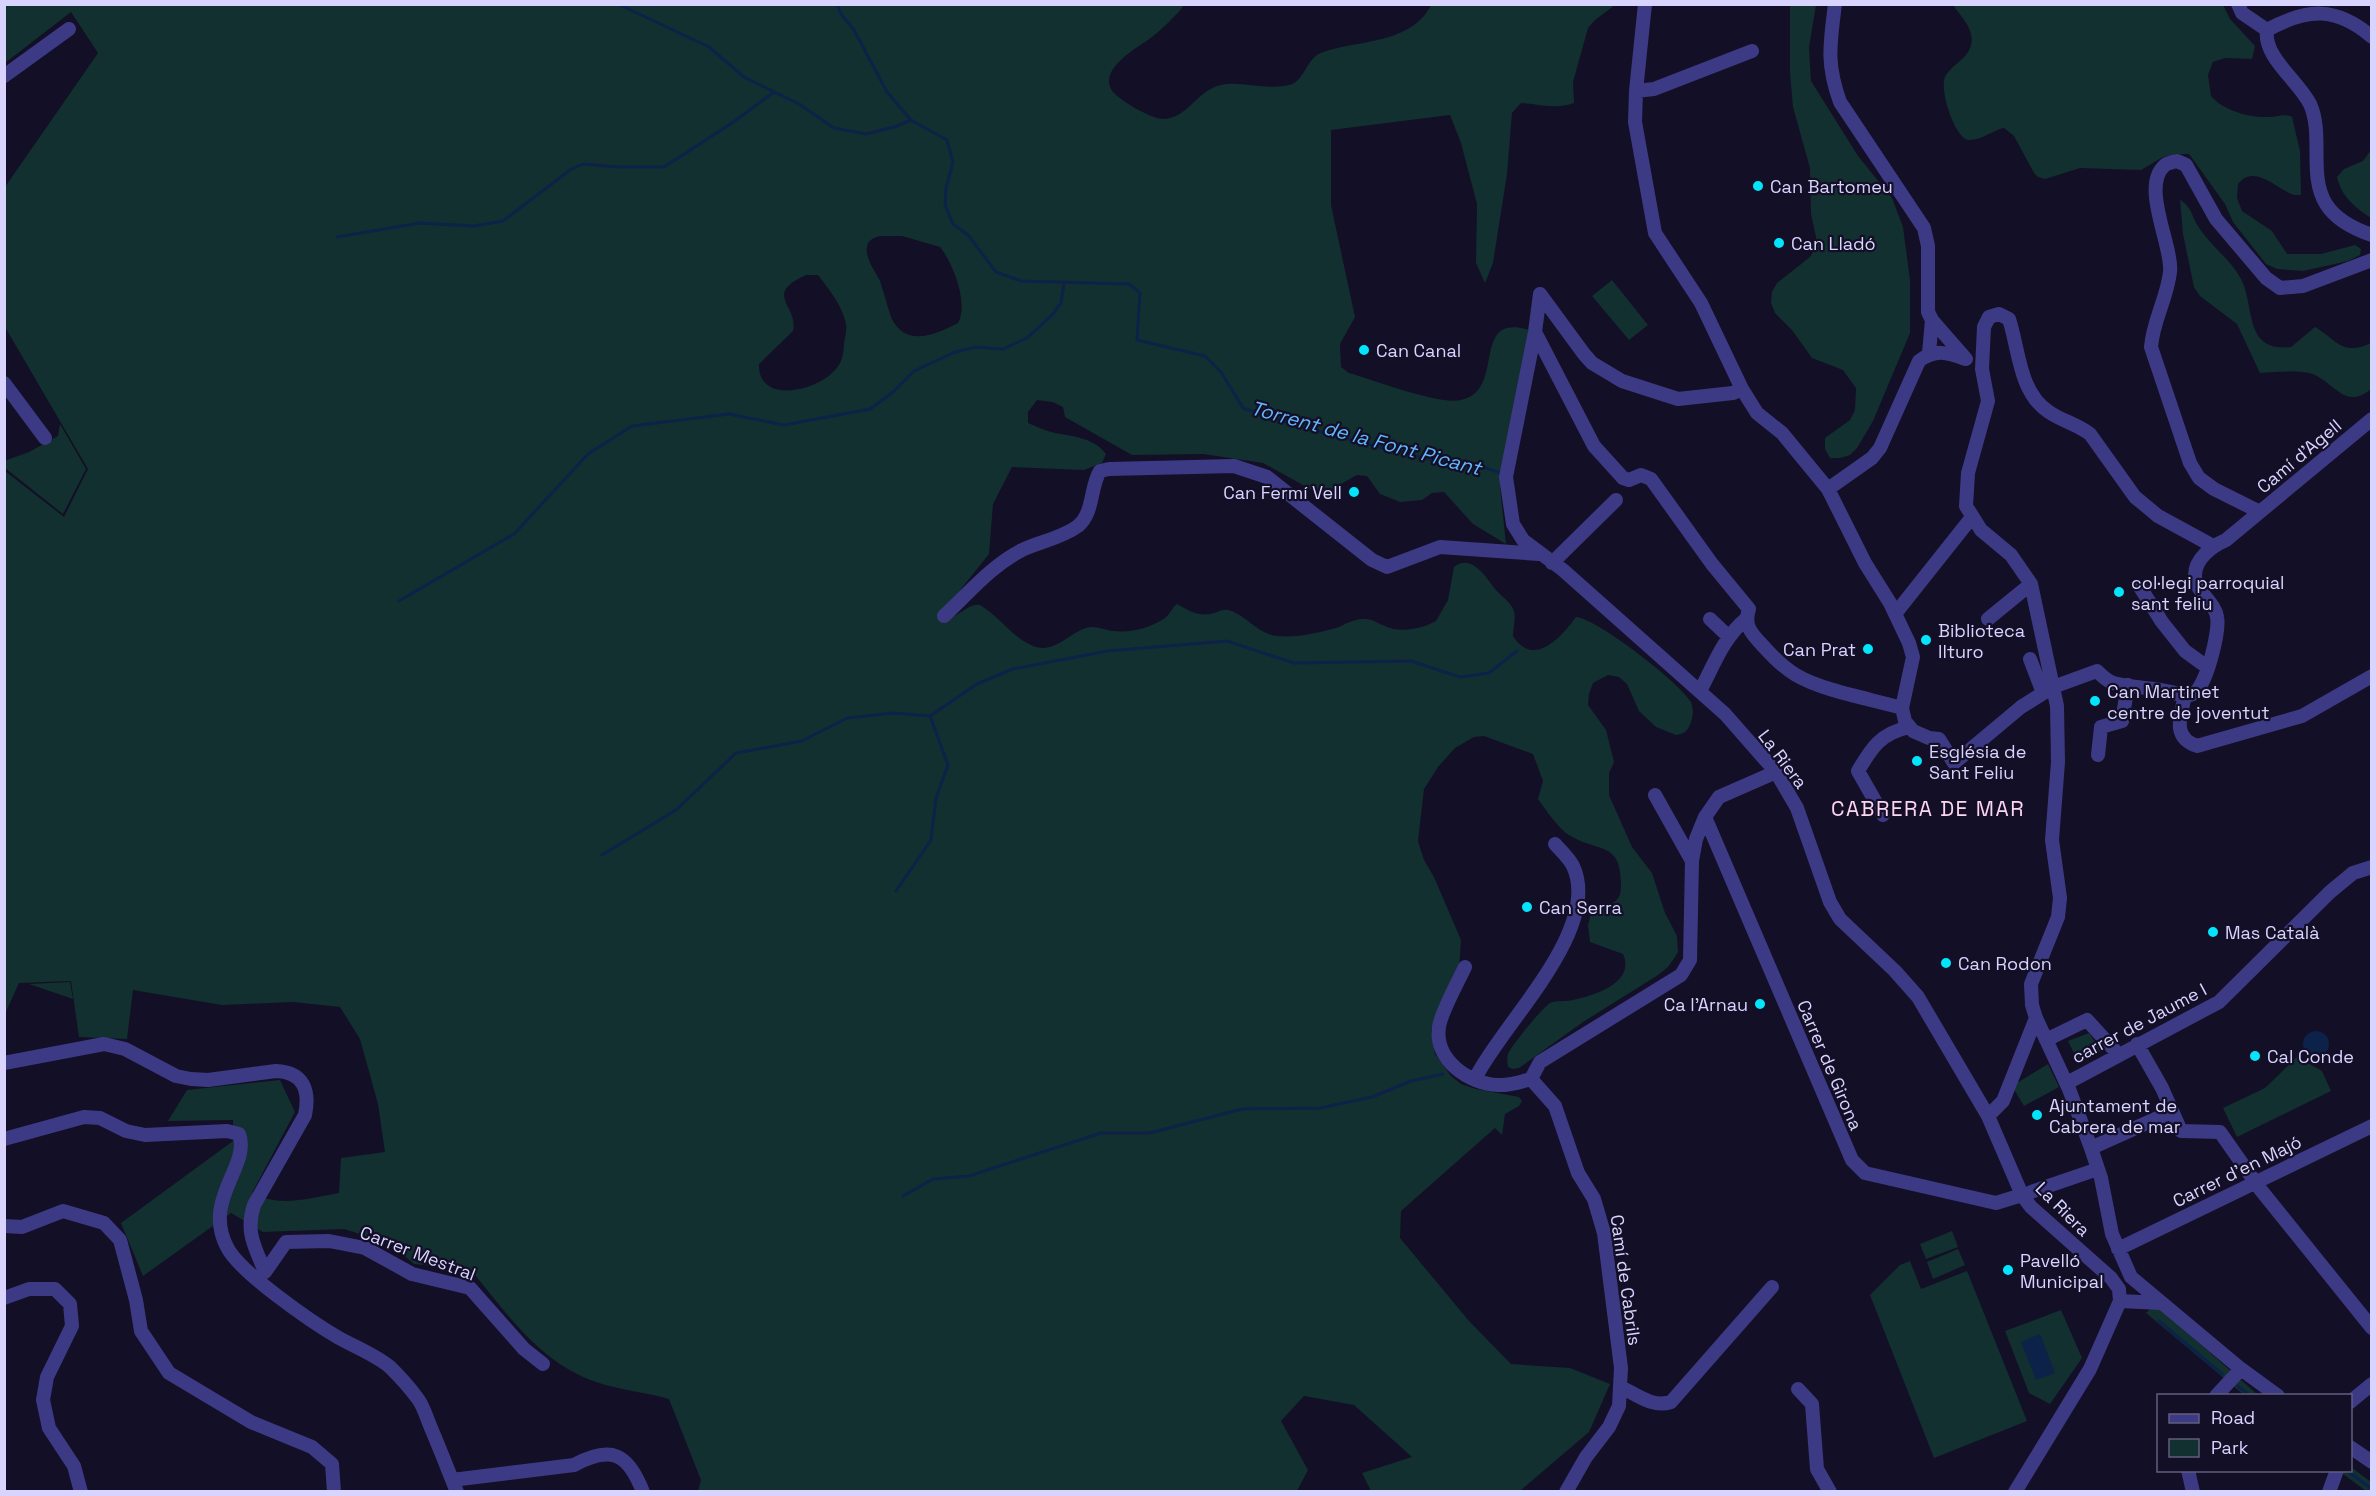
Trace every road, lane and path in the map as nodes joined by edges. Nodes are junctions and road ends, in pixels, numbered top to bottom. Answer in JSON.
{"nodes":[{"id":1,"x":1645,"y":4,"type":"edge"},
{"id":2,"x":1835,"y":4,"type":"edge"},
{"id":3,"x":2238,"y":4,"type":"edge"},
{"id":4,"x":69,"y":28,"type":"dead end"},
{"id":5,"x":2267,"y":30,"type":"junction"},
{"id":6,"x":2372,"y":37,"type":"edge"},
{"id":7,"x":1752,"y":51,"type":"dead end"},
{"id":8,"x":4,"y":76,"type":"edge"},
{"id":9,"x":1636,"y":91,"type":"junction"},
{"id":10,"x":2372,"y":235,"type":"edge"},
{"id":11,"x":2372,"y":260,"type":"edge"},
{"id":12,"x":1932,"y":320,"type":"junction"},
{"id":13,"x":1535,"y":332,"type":"junction"},
{"id":14,"x":1929,"y":353,"type":"junction"},
{"id":15,"x":1966,"y":359,"type":"junction"},
{"id":16,"x":1982,"y":369,"type":"junction"},
{"id":17,"x":4,"y":383,"type":"edge"},
{"id":18,"x":1742,"y":389,"type":"junction"},
{"id":19,"x":2372,"y":419,"type":"edge"},
{"id":20,"x":45,"y":438,"type":"dead end"},
{"id":21,"x":1828,"y":489,"type":"junction"},
{"id":22,"x":1616,"y":500,"type":"dead end"},
{"id":23,"x":2254,"y":516,"type":"junction"},
{"id":24,"x":1972,"y":517,"type":"junction"},
{"id":25,"x":2213,"y":546,"type":"junction"},
{"id":26,"x":1539,"y":554,"type":"junction"},
{"id":27,"x":1552,"y":563,"type":"junction"},
{"id":28,"x":2031,"y":584,"type":"junction"},
{"id":29,"x":2140,"y":587,"type":"dead end"},
{"id":30,"x":1895,"y":614,"type":"junction"},
{"id":31,"x":944,"y":616,"type":"dead end"},
{"id":32,"x":1746,"y":619,"type":"junction"},
{"id":33,"x":1988,"y":619,"type":"dead end"},
{"id":34,"x":1710,"y":620,"type":"dead end"},
{"id":35,"x":1729,"y":638,"type":"junction"},
{"id":36,"x":2030,"y":659,"type":"dead end"},
{"id":37,"x":2207,"y":666,"type":"junction"},
{"id":38,"x":2372,"y":676,"type":"edge"},
{"id":39,"x":2128,"y":685,"type":"junction"},
{"id":40,"x":2048,"y":690,"type":"junction"},
{"id":41,"x":1700,"y":691,"type":"junction"},
{"id":42,"x":2185,"y":695,"type":"junction"},
{"id":43,"x":1902,"y":708,"type":"junction"},
{"id":44,"x":1910,"y":727,"type":"junction"},
{"id":45,"x":2098,"y":755,"type":"dead end"},
{"id":46,"x":1776,"y":772,"type":"junction"},
{"id":47,"x":1655,"y":795,"type":"dead end"},
{"id":48,"x":1883,"y":815,"type":"dead end"},
{"id":49,"x":1705,"y":818,"type":"junction"},
{"id":50,"x":1556,"y":844,"type":"dead end"},
{"id":51,"x":1692,"y":861,"type":"junction"},
{"id":52,"x":2372,"y":867,"type":"edge"},
{"id":53,"x":1465,"y":967,"type":"dead end"},
{"id":54,"x":2036,"y":1018,"type":"junction"},
{"id":55,"x":2046,"y":1040,"type":"junction"},
{"id":56,"x":2137,"y":1044,"type":"junction"},
{"id":57,"x":2118,"y":1054,"type":"junction"},
{"id":58,"x":4,"y":1063,"type":"edge"},
{"id":59,"x":1475,"y":1079,"type":"junction"},
{"id":60,"x":1530,"y":1079,"type":"junction"},
{"id":61,"x":2067,"y":1083,"type":"junction"},
{"id":62,"x":2171,"y":1112,"type":"junction"},
{"id":63,"x":1988,"y":1116,"type":"junction"},
{"id":64,"x":2372,"y":1126,"type":"edge"},
{"id":65,"x":4,"y":1138,"type":"edge"},
{"id":66,"x":2091,"y":1148,"type":"junction"},
{"id":67,"x":2098,"y":1169,"type":"junction"},
{"id":68,"x":2256,"y":1183,"type":"junction"},
{"id":69,"x":2027,"y":1194,"type":"junction"},
{"id":70,"x":4,"y":1226,"type":"edge"},
{"id":71,"x":2112,"y":1234,"type":"junction"},
{"id":72,"x":2118,"y":1249,"type":"junction"},
{"id":73,"x":2082,"y":1253,"type":"junction"},
{"id":74,"x":265,"y":1272,"type":"junction"},
{"id":75,"x":2131,"y":1277,"type":"junction"},
{"id":76,"x":2111,"y":1278,"type":"junction"},
{"id":77,"x":1772,"y":1287,"type":"dead end"},
{"id":78,"x":2145,"y":1289,"type":"junction"},
{"id":79,"x":274,"y":1292,"type":"junction"},
{"id":80,"x":4,"y":1298,"type":"edge"},
{"id":81,"x":2127,"y":1302,"type":"junction"},
{"id":82,"x":2162,"y":1303,"type":"junction"},
{"id":83,"x":2372,"y":1328,"type":"edge"},
{"id":84,"x":543,"y":1364,"type":"dead end"},
{"id":85,"x":2235,"y":1376,"type":"junction"},
{"id":86,"x":2372,"y":1384,"type":"edge"},
{"id":87,"x":1621,"y":1387,"type":"junction"},
{"id":88,"x":1798,"y":1389,"type":"dead end"},
{"id":89,"x":2217,"y":1394,"type":"edge"},
{"id":90,"x":2276,"y":1394,"type":"edge"},
{"id":91,"x":2352,"y":1400,"type":"edge"},
{"id":92,"x":2352,"y":1448,"type":"edge"},
{"id":93,"x":2372,"y":1462,"type":"edge"},
{"id":94,"x":2188,"y":1472,"type":"edge"},
{"id":95,"x":2336,"y":1472,"type":"edge"},
{"id":96,"x":455,"y":1486,"type":"edge"},
{"id":97,"x":81,"y":1491,"type":"edge"},
{"id":98,"x":334,"y":1491,"type":"edge"},
{"id":99,"x":644,"y":1491,"type":"edge"},
{"id":100,"x":1566,"y":1491,"type":"edge"},
{"id":101,"x":1830,"y":1491,"type":"edge"},
{"id":102,"x":2015,"y":1491,"type":"edge"},
{"id":103,"x":2193,"y":1491,"type":"edge"},
{"id":104,"x":2329,"y":1491,"type":"edge"}],
"edges":[{"from":1,"to":9,"type":"street"},
{"from":2,"to":12,"type":"street"},
{"from":3,"to":5,"type":"street"},
{"from":4,"to":8,"type":"street"},
{"from":5,"to":6,"type":"street"},
{"from":5,"to":10,"type":"street"},
{"from":7,"to":9,"type":"street"},
{"from":9,"to":18,"type":"street"},
{"from":11,"to":23,"type":"street"},
{"from":12,"to":14,"type":"street"},
{"from":12,"to":15,"type":"street"},
{"from":13,"to":18,"type":"street","name":"La Riera"},
{"from":13,"to":26,"type":"street","name":"La Riera"},
{"from":13,"to":32,"type":"street"},
{"from":14,"to":15,"type":"street"},
{"from":14,"to":21,"type":"street"},
{"from":15,"to":16,"type":"street"},
{"from":16,"to":24,"type":"street"},
{"from":16,"to":25,"type":"street"},
{"from":17,"to":20,"type":"street"},
{"from":18,"to":21,"type":"street"},
{"from":19,"to":23,"type":"street","name":"Camí d'Agell"},
{"from":21,"to":30,"type":"street"},
{"from":22,"to":27,"type":"street"},
{"from":23,"to":25,"type":"street"},
{"from":24,"to":28,"type":"street"},
{"from":24,"to":30,"type":"street"},
{"from":25,"to":37,"type":"street"},
{"from":26,"to":27,"type":"street","name":"La Riera"},
{"from":26,"to":31,"type":"street"},
{"from":27,"to":41,"type":"street","name":"La Riera"},
{"from":28,"to":33,"type":"street"},
{"from":28,"to":40,"type":"street"},
{"from":29,"to":37,"type":"street"},
{"from":30,"to":43,"type":"street"},
{"from":32,"to":35,"type":"street"},
{"from":32,"to":43,"type":"street"},
{"from":34,"to":35,"type":"street"},
{"from":35,"to":41,"type":"street"},
{"from":36,"to":40,"type":"street"},
{"from":37,"to":42,"type":"street"},
{"from":38,"to":42,"type":"street"},
{"from":39,"to":40,"type":"street"},
{"from":39,"to":42,"type":"street"},
{"from":39,"to":45,"type":"street"},
{"from":40,"to":44,"type":"street"},
{"from":40,"to":54,"type":"street"},
{"from":41,"to":46,"type":"street","name":"La Riera"},
{"from":43,"to":44,"type":"street"},
{"from":44,"to":48,"type":"street"},
{"from":46,"to":49,"type":"street"},
{"from":46,"to":63,"type":"street","name":"La Riera"},
{"from":47,"to":51,"type":"street"},
{"from":49,"to":51,"type":"street"},
{"from":49,"to":69,"type":"street","name":"Carrer de Girona"},
{"from":50,"to":59,"type":"street"},
{"from":51,"to":60,"type":"street"},
{"from":52,"to":56,"type":"street","name":"carrer de Jaume I"},
{"from":53,"to":59,"type":"street"},
{"from":54,"to":55,"type":"street"},
{"from":54,"to":63,"type":"street"},
{"from":55,"to":57,"type":"street"},
{"from":55,"to":61,"type":"street"},
{"from":56,"to":57,"type":"street","name":"carrer de Jaume I"},
{"from":56,"to":62,"type":"street"},
{"from":57,"to":61,"type":"street","name":"carrer de Jaume I"},
{"from":58,"to":74,"type":"street"},
{"from":59,"to":60,"type":"street"},
{"from":60,"to":87,"type":"street","name":"Camí de Cabrils"},
{"from":61,"to":66,"type":"street"},
{"from":62,"to":66,"type":"street"},
{"from":62,"to":68,"type":"street"},
{"from":63,"to":69,"type":"street","name":"La Riera"},
{"from":64,"to":68,"type":"street","name":"Carrer d'en Majó"},
{"from":65,"to":79,"type":"street"},
{"from":66,"to":67,"type":"street"},
{"from":67,"to":69,"type":"street","name":"Carrer de Girona"},
{"from":67,"to":71,"type":"street"},
{"from":68,"to":72,"type":"street","name":"Carrer d'en Majó"},
{"from":68,"to":83,"type":"street"},
{"from":69,"to":73,"type":"street","name":"La Riera"},
{"from":70,"to":98,"type":"street"},
{"from":71,"to":72,"type":"street"},
{"from":71,"to":73,"type":"street"},
{"from":72,"to":75,"type":"street"},
{"from":73,"to":76,"type":"street","name":"La Riera"},
{"from":74,"to":79,"type":"street"},
{"from":74,"to":84,"type":"street","name":"Carrer Mestral"},
{"from":75,"to":76,"type":"street"},
{"from":75,"to":78,"type":"street"},
{"from":76,"to":81,"type":"street"},
{"from":77,"to":87,"type":"street"},
{"from":78,"to":81,"type":"street"},
{"from":78,"to":82,"type":"street"},
{"from":79,"to":96,"type":"street"},
{"from":80,"to":97,"type":"street"},
{"from":81,"to":82,"type":"street"},
{"from":81,"to":102,"type":"street"},
{"from":82,"to":85,"type":"street"},
{"from":85,"to":89,"type":"street"},
{"from":85,"to":90,"type":"street"},
{"from":86,"to":91,"type":"street"},
{"from":87,"to":100,"type":"street","name":"Camí de Cabrils"},
{"from":88,"to":101,"type":"street"},
{"from":92,"to":93,"type":"street"},
{"from":94,"to":103,"type":"street"},
{"from":95,"to":104,"type":"street"},
{"from":96,"to":99,"type":"street"}]}
